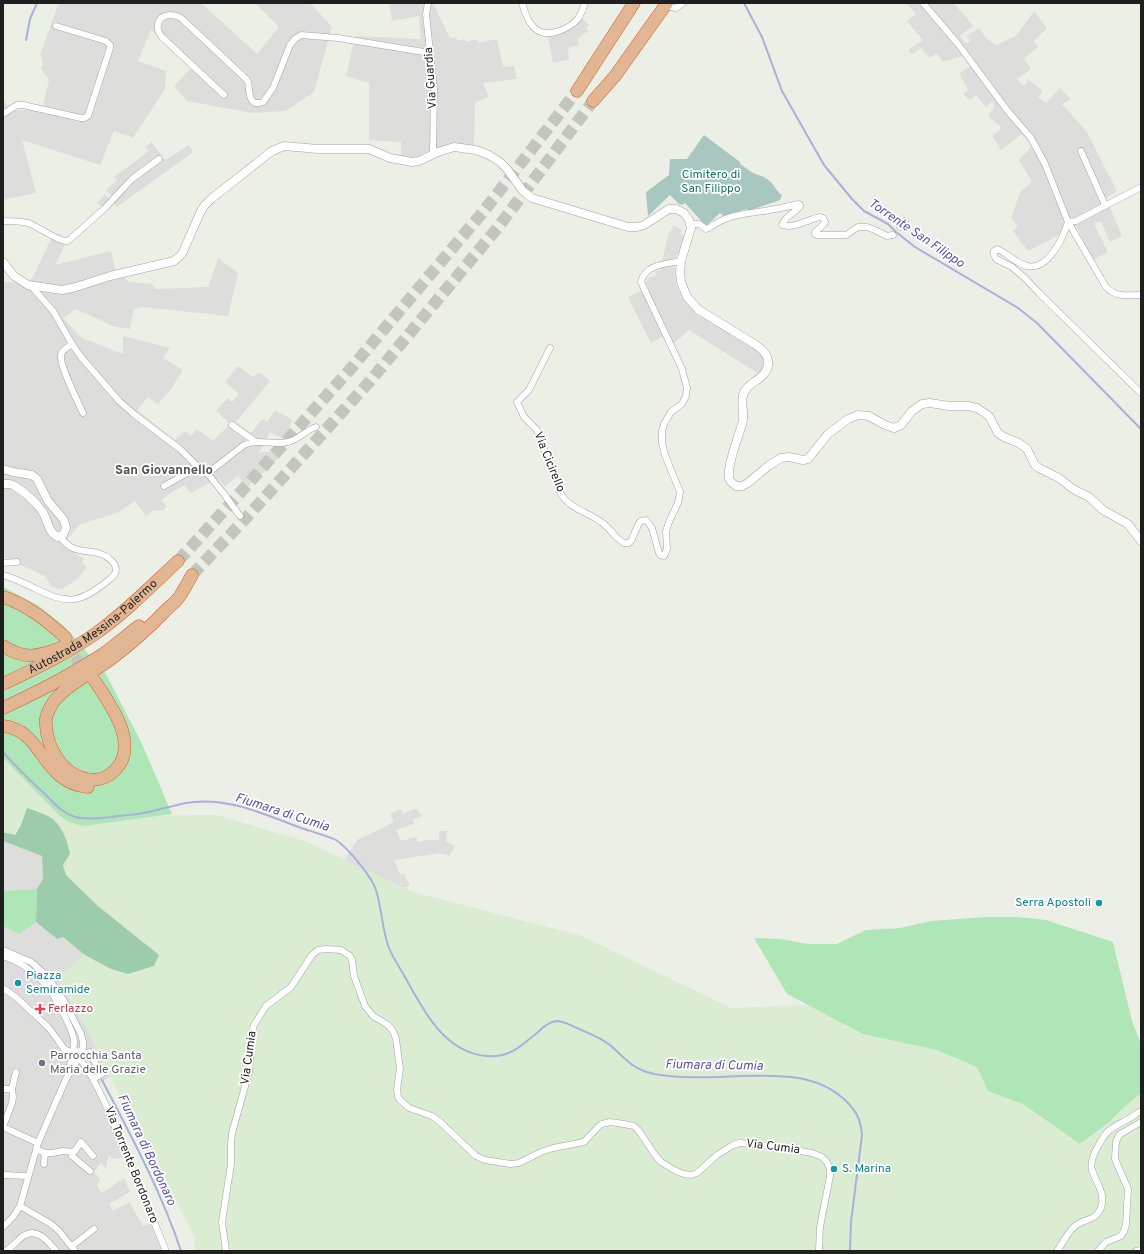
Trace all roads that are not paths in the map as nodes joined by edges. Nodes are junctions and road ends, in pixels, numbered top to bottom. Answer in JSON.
{"nodes":[{"id":1,"x":428,"y":3,"type":"edge"},
{"id":2,"x":522,"y":3,"type":"edge"},
{"id":3,"x":585,"y":3,"type":"edge"},
{"id":4,"x":627,"y":3,"type":"edge"},
{"id":5,"x":634,"y":3,"type":"edge"},
{"id":6,"x":656,"y":3,"type":"edge"},
{"id":7,"x":683,"y":3,"type":"edge"},
{"id":8,"x":923,"y":3,"type":"edge"},
{"id":9,"x":669,"y":5,"type":"edge"},
{"id":10,"x":56,"y":26,"type":"dead end"},
{"id":11,"x":430,"y":53,"type":"junction"},
{"id":12,"x":588,"y":74,"type":"junction"},
{"id":13,"x":577,"y":91,"type":"tunnel mouth"},
{"id":14,"x":224,"y":95,"type":"dead end"},
{"id":15,"x":3,"y":114,"type":"edge"},
{"id":16,"x":1081,"y":151,"type":"dead end"},
{"id":17,"x":433,"y":154,"type":"junction"},
{"id":18,"x":159,"y":160,"type":"dead end"},
{"id":19,"x":1141,"y":187,"type":"edge"},
{"id":20,"x":1105,"y":205,"type":"junction"},
{"id":21,"x":3,"y":221,"type":"edge"},
{"id":22,"x":905,"y":221,"type":"dead end"},
{"id":23,"x":1068,"y":222,"type":"junction"},
{"id":24,"x":690,"y":224,"type":"junction"},
{"id":25,"x":900,"y":227,"type":"dead end"},
{"id":26,"x":892,"y":235,"type":"dead end"},
{"id":27,"x":3,"y":262,"type":"edge"},
{"id":28,"x":681,"y":262,"type":"junction"},
{"id":29,"x":32,"y":287,"type":"junction"},
{"id":30,"x":1141,"y":296,"type":"edge"},
{"id":31,"x":72,"y":344,"type":"junction"},
{"id":32,"x":550,"y":348,"type":"dead end"},
{"id":33,"x":1141,"y":393,"type":"edge"},
{"id":34,"x":83,"y":413,"type":"dead end"},
{"id":35,"x":232,"y":425,"type":"dead end"},
{"id":36,"x":316,"y":427,"type":"dead end"},
{"id":37,"x":256,"y":442,"type":"junction"},
{"id":38,"x":198,"y":467,"type":"junction"},
{"id":39,"x":3,"y":469,"type":"edge"},
{"id":40,"x":208,"y":473,"type":"junction"},
{"id":41,"x":3,"y":484,"type":"edge"},
{"id":42,"x":164,"y":486,"type":"dead end"},
{"id":43,"x":240,"y":516,"type":"dead end"},
{"id":44,"x":60,"y":537,"type":"junction"},
{"id":45,"x":1141,"y":541,"type":"edge"},
{"id":46,"x":178,"y":561,"type":"tunnel mouth"},
{"id":47,"x":16,"y":562,"type":"dead end"},
{"id":48,"x":3,"y":563,"type":"edge"},
{"id":49,"x":3,"y":575,"type":"edge"},
{"id":50,"x":3,"y":597,"type":"edge"},
{"id":51,"x":3,"y":602,"type":"edge"},
{"id":52,"x":95,"y":634,"type":"junction"},
{"id":53,"x":3,"y":646,"type":"edge"},
{"id":54,"x":3,"y":684,"type":"edge"},
{"id":55,"x":3,"y":708,"type":"edge"},
{"id":56,"x":3,"y":726,"type":"edge"},
{"id":57,"x":3,"y":950,"type":"edge"},
{"id":58,"x":3,"y":956,"type":"edge"},
{"id":59,"x":3,"y":988,"type":"edge"},
{"id":60,"x":83,"y":1042,"type":"junction"},
{"id":61,"x":73,"y":1051,"type":"junction"},
{"id":62,"x":80,"y":1054,"type":"junction"},
{"id":63,"x":90,"y":1055,"type":"junction"},
{"id":64,"x":16,"y":1072,"type":"dead end"},
{"id":65,"x":66,"y":1079,"type":"junction"},
{"id":66,"x":93,"y":1079,"type":"junction"},
{"id":67,"x":3,"y":1089,"type":"edge"},
{"id":68,"x":12,"y":1089,"type":"junction"},
{"id":69,"x":1141,"y":1111,"type":"edge"},
{"id":70,"x":5,"y":1118,"type":"edge"},
{"id":71,"x":1141,"y":1122,"type":"edge"},
{"id":72,"x":37,"y":1146,"type":"junction"},
{"id":73,"x":74,"y":1152,"type":"junction"},
{"id":74,"x":45,"y":1153,"type":"junction"},
{"id":75,"x":93,"y":1156,"type":"dead end"},
{"id":76,"x":44,"y":1164,"type":"dead end"},
{"id":77,"x":90,"y":1171,"type":"dead end"},
{"id":78,"x":3,"y":1175,"type":"edge"},
{"id":79,"x":28,"y":1176,"type":"junction"},
{"id":80,"x":20,"y":1206,"type":"junction"},
{"id":81,"x":3,"y":1227,"type":"edge"},
{"id":82,"x":94,"y":1229,"type":"dead end"},
{"id":83,"x":74,"y":1249,"type":"edge"},
{"id":84,"x":1141,"y":1250,"type":"edge"},
{"id":85,"x":6,"y":1251,"type":"edge"},
{"id":86,"x":56,"y":1251,"type":"edge"},
{"id":87,"x":166,"y":1251,"type":"edge"},
{"id":88,"x":226,"y":1251,"type":"edge"},
{"id":89,"x":819,"y":1251,"type":"edge"},
{"id":90,"x":1057,"y":1251,"type":"edge"},
{"id":91,"x":1098,"y":1251,"type":"edge"},
{"id":92,"x":1136,"y":1251,"type":"edge"}],
"edges":[{"from":1,"to":11,"type":"street","name":"Via Guardia"},
{"from":2,"to":3,"type":"street"},
{"from":4,"to":12,"type":"highway"},
{"from":5,"to":12,"type":"highway"},
{"from":6,"to":9,"type":"highway"},
{"from":7,"to":9,"type":"street"},
{"from":8,"to":23,"type":"street"},
{"from":10,"to":15,"type":"street"},
{"from":11,"to":14,"type":"street"},
{"from":11,"to":17,"type":"street","name":"Via Guardia"},
{"from":12,"to":13,"type":"highway"},
{"from":16,"to":20,"type":"street"},
{"from":17,"to":24,"type":"street"},
{"from":17,"to":29,"type":"street"},
{"from":18,"to":21,"type":"street"},
{"from":19,"to":20,"type":"street"},
{"from":20,"to":23,"type":"street"},
{"from":22,"to":25,"type":"street"},
{"from":23,"to":30,"type":"street"},
{"from":23,"to":33,"type":"street"},
{"from":24,"to":26,"type":"street"},
{"from":24,"to":28,"type":"street"},
{"from":27,"to":29,"type":"street"},
{"from":28,"to":32,"type":"street","name":"Via Cicirello"},
{"from":28,"to":45,"type":"street"},
{"from":29,"to":31,"type":"street"},
{"from":31,"to":34,"type":"street"},
{"from":31,"to":38,"type":"street"},
{"from":35,"to":37,"type":"street"},
{"from":36,"to":37,"type":"street"},
{"from":37,"to":40,"type":"street"},
{"from":38,"to":40,"type":"street"},
{"from":38,"to":42,"type":"street"},
{"from":39,"to":44,"type":"street"},
{"from":40,"to":43,"type":"street"},
{"from":41,"to":44,"type":"street"},
{"from":44,"to":49,"type":"street"},
{"from":46,"to":52,"type":"highway","name":"Autostrada Messina-Palermo"},
{"from":47,"to":48,"type":"street"},
{"from":50,"to":51,"type":"highway"},
{"from":52,"to":53,"type":"highway"},
{"from":52,"to":54,"type":"highway","name":"Autostrada Messina-Palermo"},
{"from":55,"to":56,"type":"highway","name":"Autostrada Messina-Palermo"},
{"from":57,"to":60,"type":"street"},
{"from":58,"to":61,"type":"street"},
{"from":59,"to":61,"type":"street"},
{"from":60,"to":62,"type":"street"},
{"from":60,"to":63,"type":"street"},
{"from":61,"to":62,"type":"street"},
{"from":61,"to":65,"type":"street"},
{"from":62,"to":63,"type":"street"},
{"from":62,"to":65,"type":"street"},
{"from":62,"to":66,"type":"street","name":"Via Torrente Bordonaro"},
{"from":63,"to":66,"type":"street"},
{"from":64,"to":68,"type":"street"},
{"from":65,"to":72,"type":"street"},
{"from":66,"to":87,"type":"street","name":"Via Torrente Bordonaro"},
{"from":67,"to":68,"type":"street"},
{"from":68,"to":70,"type":"street"},
{"from":69,"to":90,"type":"street"},
{"from":70,"to":72,"type":"street"},
{"from":71,"to":91,"type":"street"},
{"from":72,"to":74,"type":"street"},
{"from":72,"to":79,"type":"street"},
{"from":73,"to":74,"type":"street"},
{"from":73,"to":75,"type":"street"},
{"from":73,"to":77,"type":"street"},
{"from":74,"to":76,"type":"street"},
{"from":78,"to":79,"type":"street"},
{"from":79,"to":80,"type":"street"},
{"from":80,"to":81,"type":"street"},
{"from":80,"to":83,"type":"street"},
{"from":82,"to":83,"type":"street"},
{"from":84,"to":92,"type":"street"},
{"from":85,"to":86,"type":"street"},
{"from":88,"to":89,"type":"street","name":"Via Cumia"}]}
